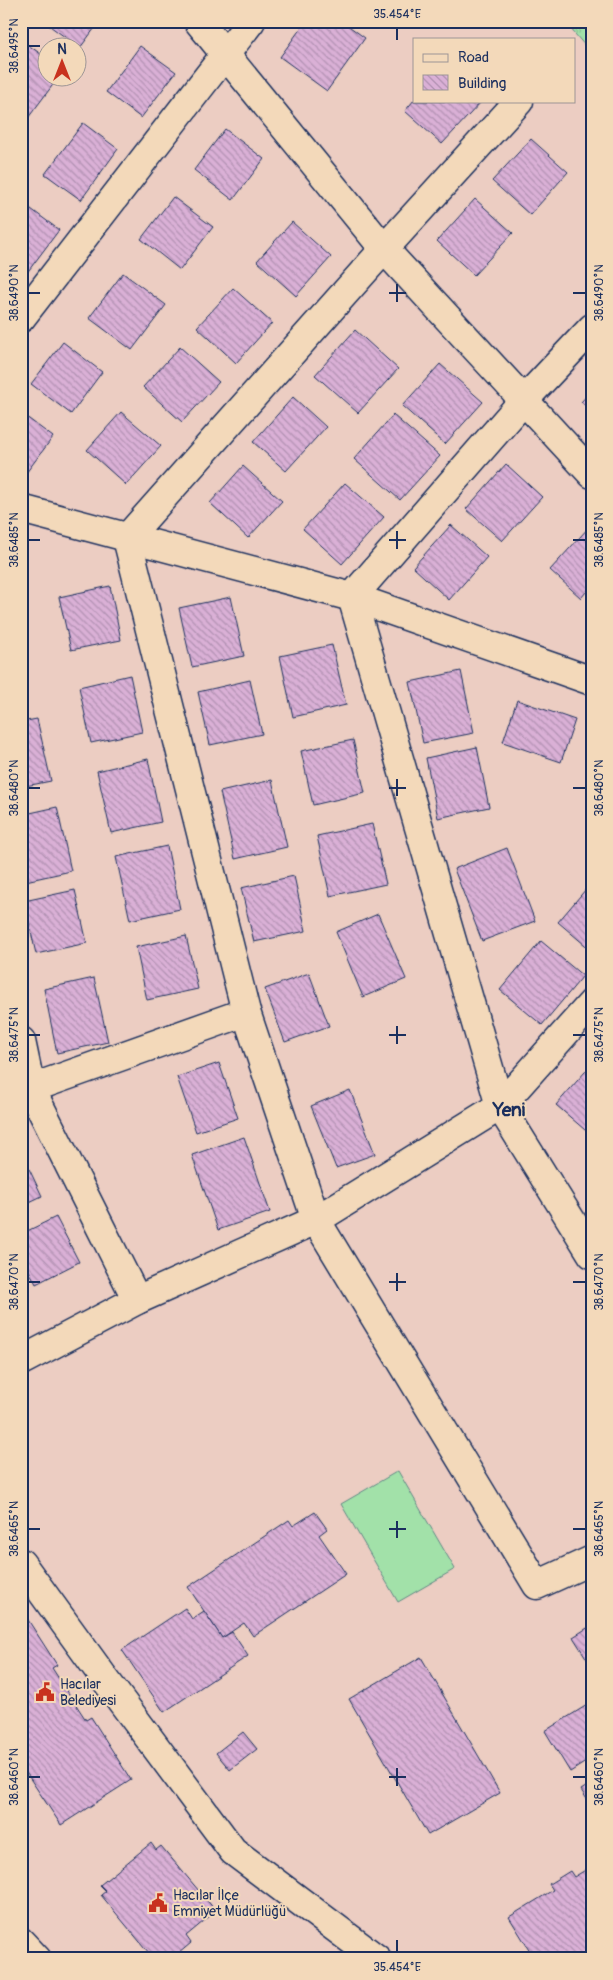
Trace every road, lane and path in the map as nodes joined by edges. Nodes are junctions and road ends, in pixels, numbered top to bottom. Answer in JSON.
{"nodes":[{"id":1,"x":198,"y":21,"type":"edge"},
{"id":2,"x":251,"y":21,"type":"edge"},
{"id":3,"x":225,"y":56,"type":"junction"},
{"id":4,"x":518,"y":102,"type":"edge"},
{"id":5,"x":384,"y":249,"type":"junction"},
{"id":6,"x":21,"y":318,"type":"edge"},
{"id":7,"x":592,"y":328,"type":"edge"},
{"id":8,"x":524,"y":400,"type":"junction"},
{"id":9,"x":592,"y":474,"type":"edge"},
{"id":10,"x":21,"y":509,"type":"edge"},
{"id":11,"x":127,"y":538,"type":"junction"},
{"id":12,"x":352,"y":597,"type":"junction"},
{"id":13,"x":592,"y":682,"type":"edge"},
{"id":14,"x":592,"y":1003,"type":"edge"},
{"id":15,"x":246,"y":1012,"type":"junction"},
{"id":16,"x":21,"y":1041,"type":"edge"},
{"id":17,"x":26,"y":1090,"type":"edge"},
{"id":18,"x":500,"y":1106,"type":"junction"},
{"id":19,"x":316,"y":1220,"type":"junction"},
{"id":20,"x":592,"y":1254,"type":"edge"},
{"id":21,"x":137,"y":1300,"type":"junction"},
{"id":22,"x":21,"y":1361,"type":"edge"},
{"id":23,"x":592,"y":1560,"type":"edge"},
{"id":24,"x":21,"y":1563,"type":"edge"},
{"id":25,"x":21,"y":1942,"type":"edge"},
{"id":26,"x":37,"y":1959,"type":"edge"},
{"id":27,"x":377,"y":1959,"type":"edge"}],
"edges":[{"from":1,"to":3,"type":"street"},
{"from":2,"to":3,"type":"street"},
{"from":3,"to":5,"type":"street"},
{"from":3,"to":6,"type":"street"},
{"from":4,"to":5,"type":"street"},
{"from":5,"to":8,"type":"street"},
{"from":5,"to":11,"type":"street"},
{"from":7,"to":8,"type":"street"},
{"from":8,"to":9,"type":"street"},
{"from":8,"to":12,"type":"street"},
{"from":10,"to":11,"type":"street"},
{"from":11,"to":12,"type":"street"},
{"from":11,"to":15,"type":"street"},
{"from":12,"to":13,"type":"street"},
{"from":12,"to":18,"type":"street"},
{"from":14,"to":18,"type":"street"},
{"from":15,"to":17,"type":"street"},
{"from":15,"to":19,"type":"street"},
{"from":16,"to":17,"type":"street"},
{"from":17,"to":21,"type":"street"},
{"from":18,"to":19,"type":"street"},
{"from":18,"to":20,"type":"street"},
{"from":19,"to":21,"type":"street"},
{"from":19,"to":23,"type":"street"},
{"from":21,"to":22,"type":"street"},
{"from":24,"to":27,"type":"street"},
{"from":25,"to":26,"type":"street"}]}
